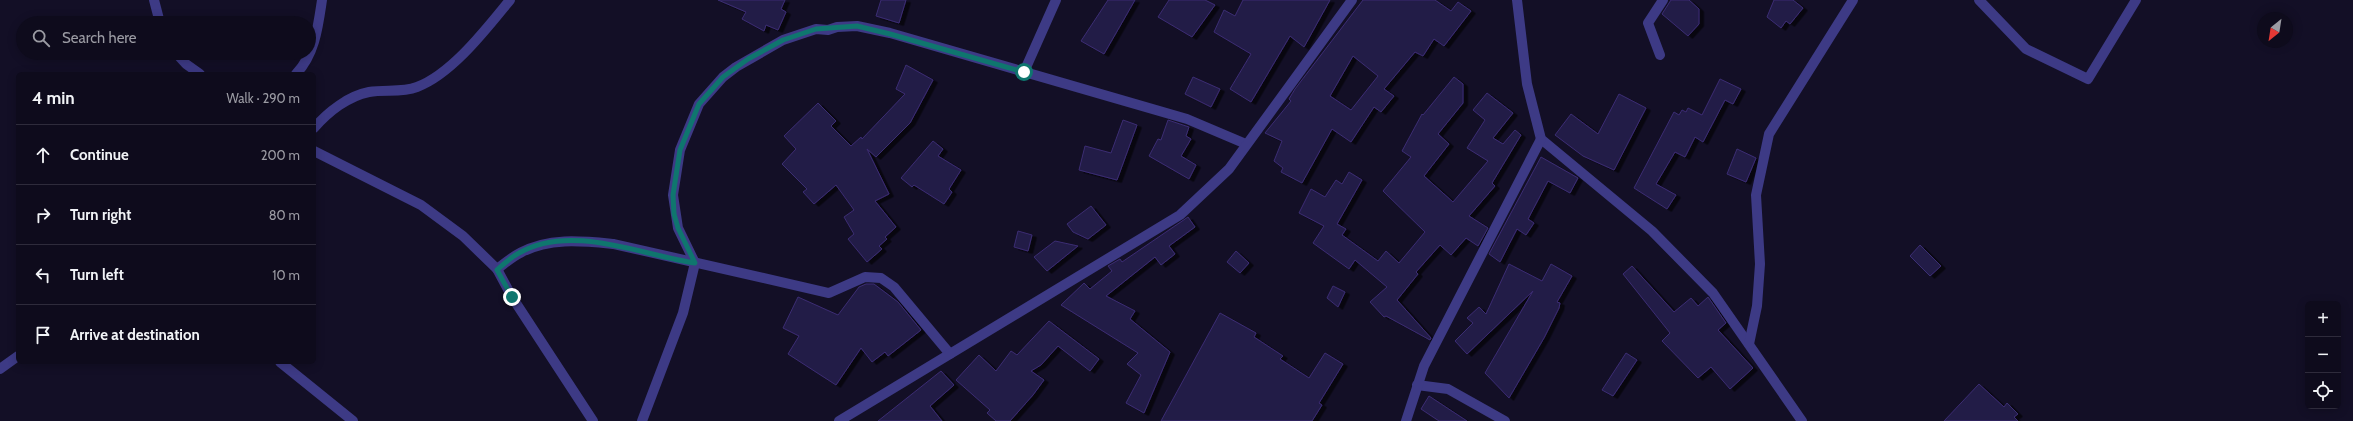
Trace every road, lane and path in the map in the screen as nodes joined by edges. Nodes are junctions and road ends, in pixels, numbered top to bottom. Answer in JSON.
{"nodes":[{"id":1,"x":154,"y":0,"type":"edge"},
{"id":2,"x":322,"y":0,"type":"edge"},
{"id":3,"x":510,"y":0,"type":"edge"},
{"id":4,"x":1056,"y":0,"type":"edge"},
{"id":5,"x":1352,"y":0,"type":"edge"},
{"id":6,"x":1517,"y":0,"type":"edge"},
{"id":7,"x":1663,"y":0,"type":"edge"},
{"id":8,"x":1853,"y":0,"type":"edge"},
{"id":9,"x":1979,"y":0,"type":"edge"},
{"id":10,"x":2136,"y":0,"type":"edge"},
{"id":11,"x":158,"y":16,"type":"edge"},
{"id":12,"x":316,"y":31,"type":"edge"},
{"id":13,"x":1660,"y":55,"type":"dead end"},
{"id":14,"x":182,"y":60,"type":"edge"},
{"id":15,"x":306,"y":60,"type":"edge"},
{"id":16,"x":197,"y":72,"type":"edge"},
{"id":17,"x":298,"y":72,"type":"edge"},
{"id":18,"x":1024,"y":72,"type":"junction"},
{"id":19,"x":316,"y":126,"type":"edge"},
{"id":20,"x":1541,"y":139,"type":"junction"},
{"id":21,"x":1246,"y":144,"type":"junction"},
{"id":22,"x":316,"y":152,"type":"edge"},
{"id":23,"x":695,"y":263,"type":"junction"},
{"id":24,"x":497,"y":270,"type":"junction"},
{"id":25,"x":1749,"y":344,"type":"junction"},
{"id":26,"x":950,"y":354,"type":"junction"},
{"id":27,"x":16,"y":357,"type":"edge"},
{"id":28,"x":282,"y":364,"type":"edge"},
{"id":29,"x":0,"y":369,"type":"edge"},
{"id":30,"x":1417,"y":385,"type":"junction"},
{"id":31,"x":353,"y":421,"type":"edge"},
{"id":32,"x":592,"y":421,"type":"edge"},
{"id":33,"x":642,"y":421,"type":"edge"},
{"id":34,"x":839,"y":421,"type":"edge"},
{"id":35,"x":1406,"y":421,"type":"edge"},
{"id":36,"x":1505,"y":421,"type":"edge"},
{"id":37,"x":1802,"y":421,"type":"edge"}],
"edges":[{"from":1,"to":11,"type":"street"},
{"from":2,"to":12,"type":"street"},
{"from":3,"to":19,"type":"street"},
{"from":4,"to":18,"type":"street"},
{"from":5,"to":21,"type":"street"},
{"from":6,"to":20,"type":"street"},
{"from":7,"to":13,"type":"street"},
{"from":8,"to":25,"type":"street"},
{"from":9,"to":10,"type":"street"},
{"from":14,"to":16,"type":"street"},
{"from":15,"to":17,"type":"street"},
{"from":18,"to":21,"type":"street"},
{"from":18,"to":23,"type":"street"},
{"from":20,"to":25,"type":"street"},
{"from":20,"to":30,"type":"street"},
{"from":21,"to":26,"type":"street"},
{"from":22,"to":24,"type":"street"},
{"from":23,"to":24,"type":"street"},
{"from":23,"to":26,"type":"street"},
{"from":23,"to":33,"type":"street"},
{"from":24,"to":32,"type":"street"},
{"from":25,"to":37,"type":"street"},
{"from":26,"to":34,"type":"street"},
{"from":27,"to":29,"type":"street"},
{"from":28,"to":31,"type":"street"},
{"from":30,"to":35,"type":"street"},
{"from":30,"to":36,"type":"street"}]}
